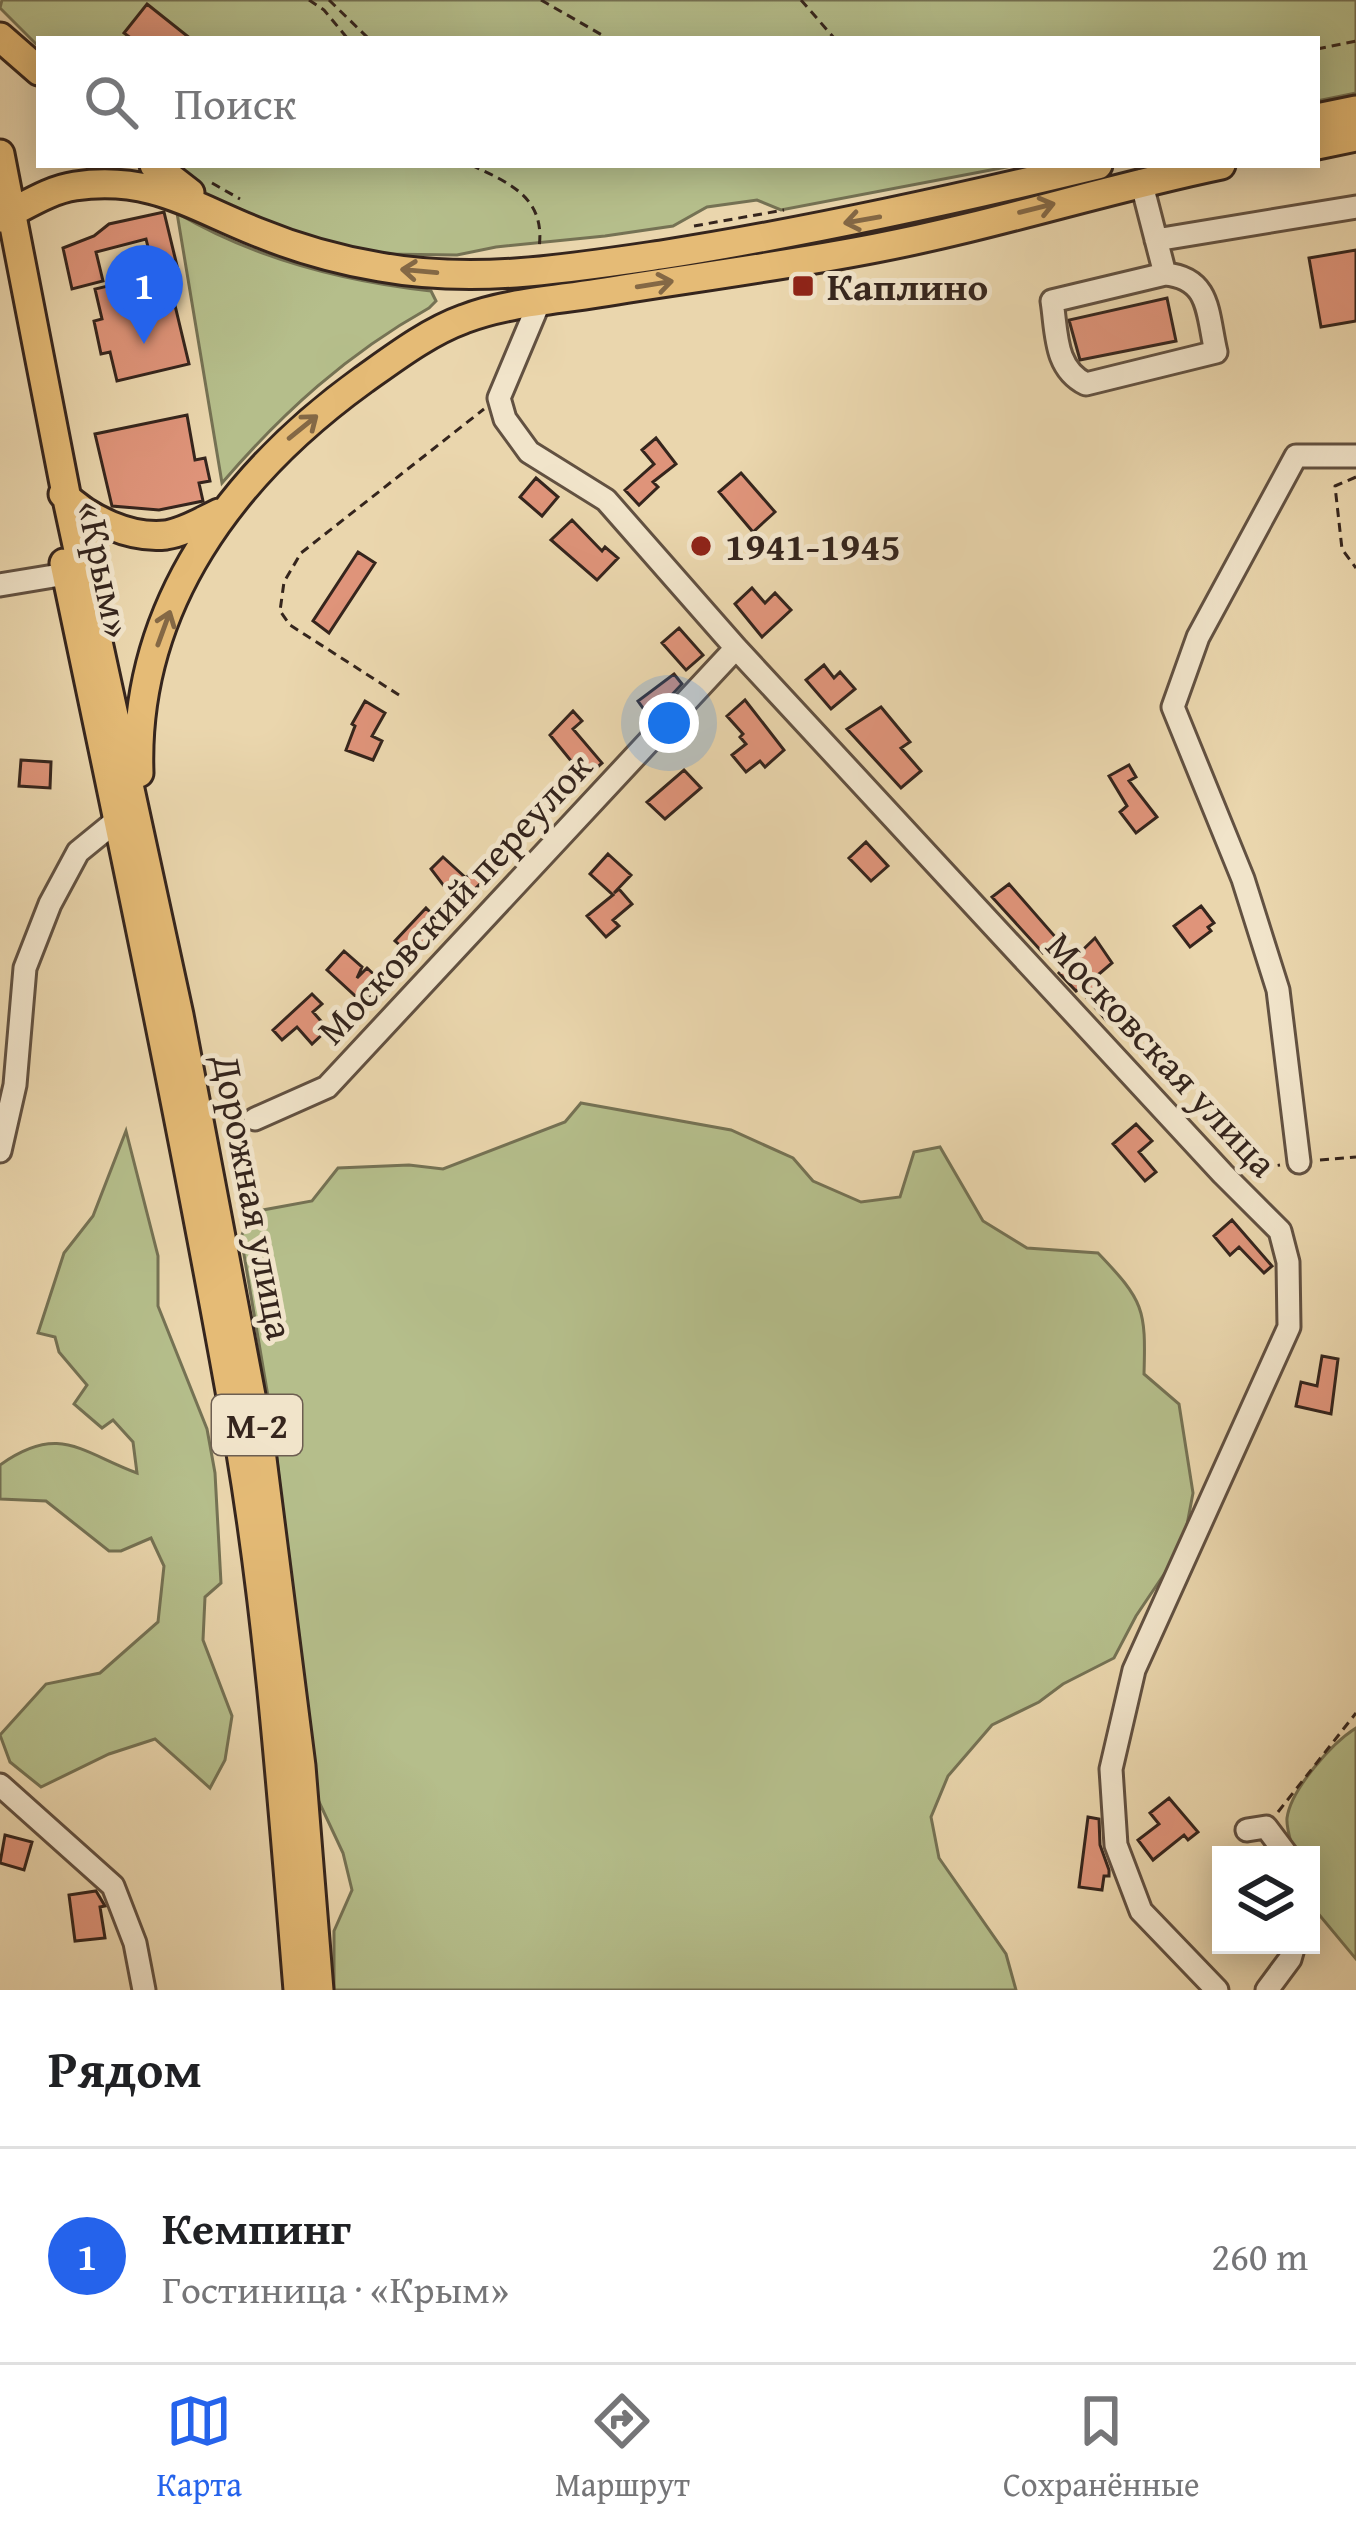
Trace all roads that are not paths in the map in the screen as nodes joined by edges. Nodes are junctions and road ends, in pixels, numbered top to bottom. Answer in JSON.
{"nodes":[{"id":1,"x":0,"y":37,"type":"edge"},
{"id":2,"x":36,"y":68,"type":"edge"},
{"id":3,"x":1356,"y":110,"type":"edge"},
{"id":4,"x":1320,"y":117,"type":"edge"},
{"id":5,"x":1356,"y":137,"type":"edge"},
{"id":6,"x":1320,"y":145,"type":"edge"},
{"id":7,"x":0,"y":154,"type":"edge"},
{"id":8,"x":158,"y":168,"type":"edge"},
{"id":9,"x":1086,"y":168,"type":"edge"},
{"id":10,"x":1191,"y":168,"type":"edge"},
{"id":11,"x":1140,"y":173,"type":"edge"},
{"id":12,"x":1356,"y":207,"type":"edge"},
{"id":13,"x":212,"y":211,"type":"junction"},
{"id":14,"x":4,"y":223,"type":"edge"},
{"id":15,"x":1156,"y":240,"type":"junction"},
{"id":16,"x":536,"y":274,"type":"junction"},
{"id":17,"x":1165,"y":274,"type":"junction"},
{"id":18,"x":539,"y":303,"type":"junction"},
{"id":19,"x":1356,"y":456,"type":"edge"},
{"id":20,"x":45,"y":472,"type":"junction"},
{"id":21,"x":67,"y":499,"type":"junction"},
{"id":22,"x":222,"y":511,"type":"junction"},
{"id":23,"x":66,"y":574,"type":"junction"},
{"id":24,"x":0,"y":585,"type":"edge"},
{"id":25,"x":736,"y":647,"type":"junction"},
{"id":26,"x":116,"y":821,"type":"junction"},
{"id":27,"x":146,"y":867,"type":"junction"},
{"id":28,"x":138,"y":915,"type":"joint"},
{"id":29,"x":255,"y":1118,"type":"dead end"},
{"id":30,"x":0,"y":1151,"type":"edge"},
{"id":31,"x":1299,"y":1162,"type":"road end"},
{"id":32,"x":0,"y":1785,"type":"edge"},
{"id":33,"x":1257,"y":1828,"type":"road end"},
{"id":34,"x":1277,"y":1846,"type":"edge"},
{"id":35,"x":1291,"y":1954,"type":"edge"},
{"id":36,"x":144,"y":1990,"type":"edge"},
{"id":37,"x":298,"y":1990,"type":"edge"},
{"id":38,"x":319,"y":1990,"type":"edge"},
{"id":39,"x":1217,"y":1990,"type":"edge"},
{"id":40,"x":1267,"y":1990,"type":"edge"}],
"edges":[{"from":1,"to":2,"type":"main road"},
{"from":3,"to":4,"type":"main road"},
{"from":5,"to":6,"type":"main road"},
{"from":7,"to":14,"type":"main road","name":"«Крым»","number":"М-2"},
{"from":8,"to":13,"type":"main road"},
{"from":9,"to":16,"type":"main road","one_way":true},
{"from":10,"to":11,"type":"main road"},
{"from":11,"to":15,"type":"street"},
{"from":18,"to":11,"type":"main road","one_way":true},
{"from":12,"to":15,"type":"street"},
{"from":13,"to":14,"type":"main road"},
{"from":16,"to":13,"type":"main road","one_way":true},
{"from":14,"to":20,"type":"main road","name":"«Крым»","number":"М-2"},
{"from":14,"to":21,"type":"main road","name":"«Крым»","number":"М-2"},
{"from":15,"to":17,"type":"street"},
{"from":16,"to":18,"type":"main road"},
{"from":17,"to":17,"type":"street"},
{"from":22,"to":18,"type":"main road","one_way":true},
{"from":18,"to":25,"type":"street","name":"Московская улица"},
{"from":19,"to":31,"type":"street"},
{"from":20,"to":21,"type":"main road"},
{"from":20,"to":23,"type":"main road","name":"«Крым»","number":"М-2"},
{"from":21,"to":22,"type":"main road"},
{"from":21,"to":27,"type":"main road","name":"Дорожная улица","number":"М-2"},
{"from":27,"to":22,"type":"main road","one_way":true},
{"from":23,"to":24,"type":"street"},
{"from":23,"to":26,"type":"main road","name":"«Крым»","number":"М-2"},
{"from":25,"to":29,"type":"street","name":"Московский переулок"},
{"from":25,"to":39,"type":"street","name":"Московская улица"},
{"from":26,"to":28,"type":"main road","name":"«Крым»","number":"М-2"},
{"from":26,"to":30,"type":"street"},
{"from":27,"to":38,"type":"main road","name":"Дорожная улица","number":"М-2"},
{"from":28,"to":37,"type":"main road","name":"Дорожная улица","number":"М-2"},
{"from":32,"to":36,"type":"street"},
{"from":33,"to":34,"type":"street"},
{"from":35,"to":40,"type":"street"}]}
